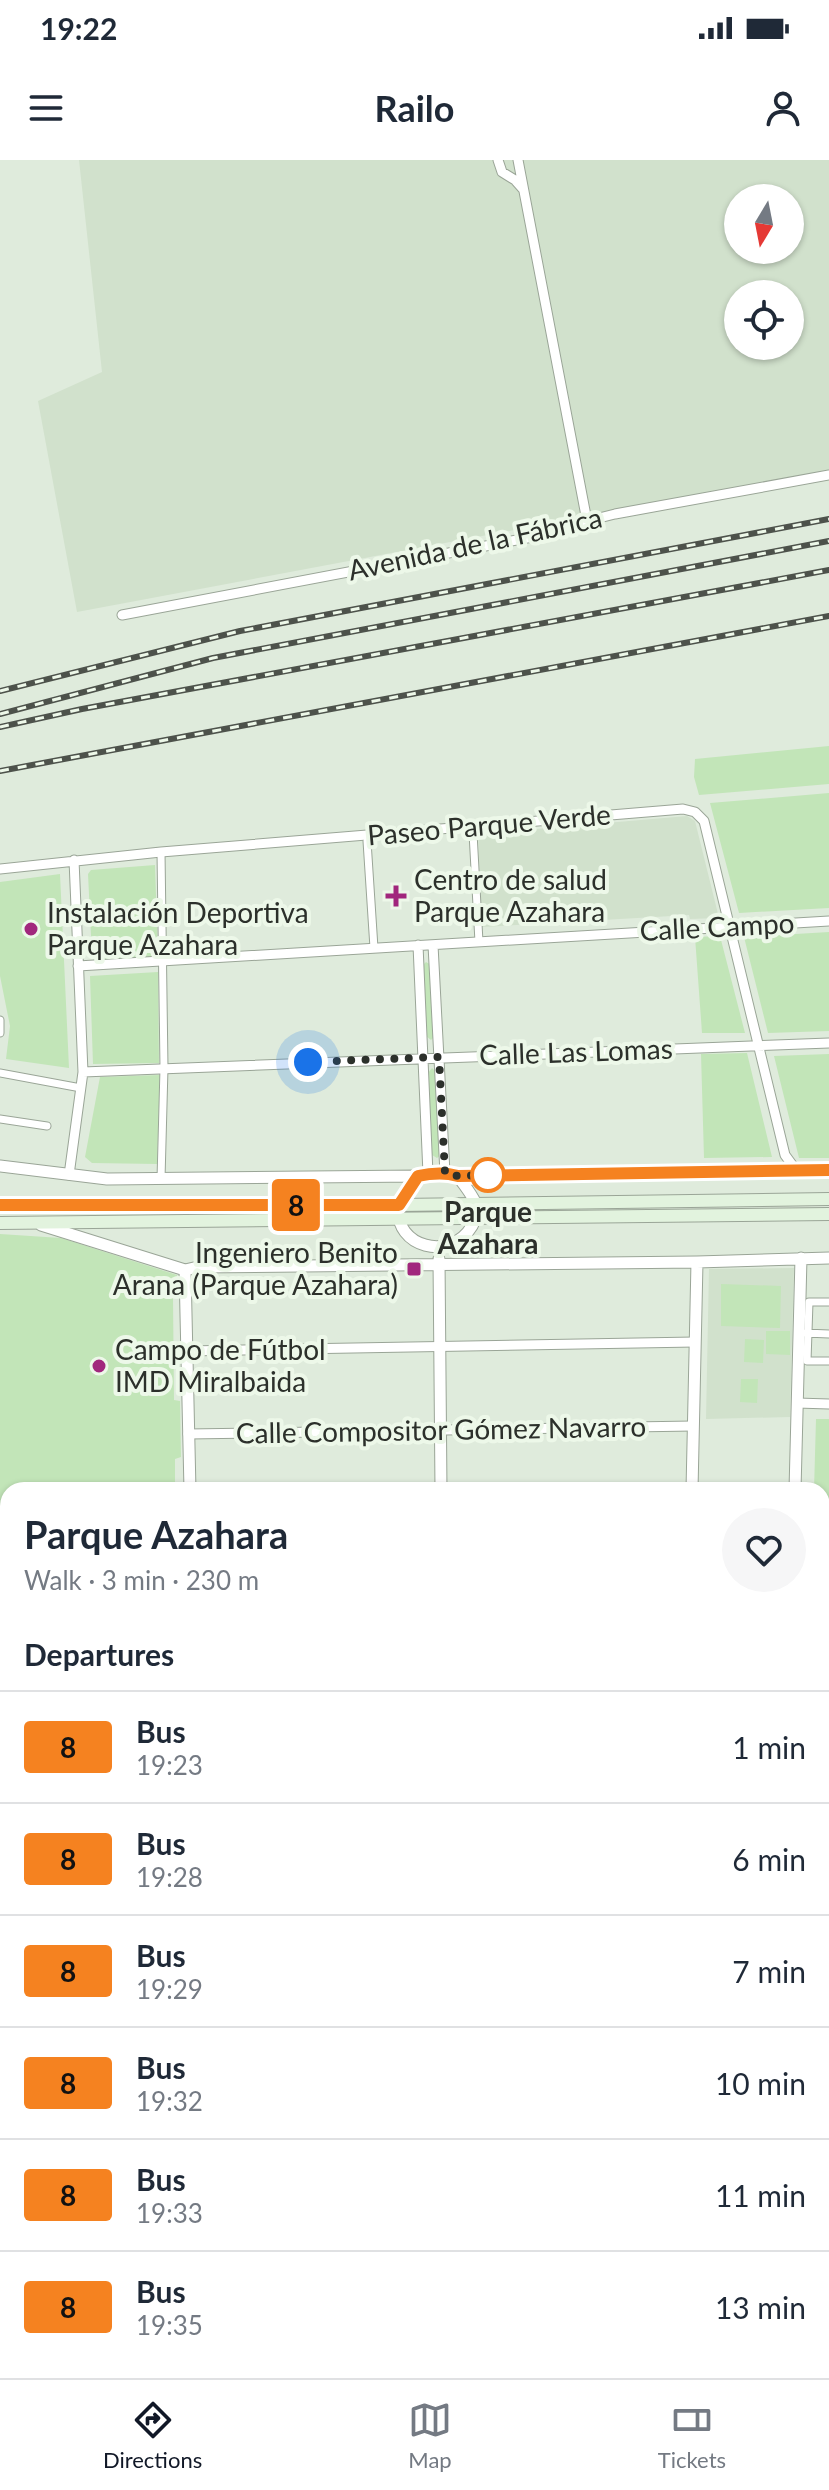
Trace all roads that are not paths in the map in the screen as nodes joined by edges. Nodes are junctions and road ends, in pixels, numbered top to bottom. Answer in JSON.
{"nodes":[{"id":1,"x":498,"y":160,"type":"edge"},
{"id":2,"x":518,"y":160,"type":"edge"},
{"id":3,"x":524,"y":190,"type":"junction"},
{"id":4,"x":829,"y":475,"type":"edge"},
{"id":5,"x":587,"y":521,"type":"junction"},
{"id":6,"x":122,"y":615,"type":"dead end"},
{"id":7,"x":473,"y":833,"type":"dead end"},
{"id":8,"x":367,"y":841,"type":"dead end"},
{"id":9,"x":161,"y":852,"type":"junction"},
{"id":10,"x":74,"y":860,"type":"junction"},
{"id":11,"x":0,"y":869,"type":"edge"},
{"id":12,"x":829,"y":921,"type":"edge"},
{"id":13,"x":729,"y":927,"type":"junction"},
{"id":14,"x":479,"y":942,"type":"junction"},
{"id":15,"x":418,"y":945,"type":"junction"},
{"id":16,"x":433,"y":945,"type":"junction"},
{"id":17,"x":374,"y":948,"type":"junction"},
{"id":18,"x":164,"y":961,"type":"junction"},
{"id":19,"x":78,"y":966,"type":"junction"},
{"id":20,"x":0,"y":1020,"type":"edge"},
{"id":21,"x":0,"y":1033,"type":"edge"},
{"id":22,"x":829,"y":1043,"type":"edge"},
{"id":23,"x":758,"y":1045,"type":"junction"},
{"id":24,"x":423,"y":1057,"type":"junction"},
{"id":25,"x":439,"y":1057,"type":"junction"},
{"id":26,"x":164,"y":1068,"type":"junction"},
{"id":27,"x":83,"y":1072,"type":"junction"},
{"id":28,"x":0,"y":1073,"type":"edge"},
{"id":29,"x":81,"y":1088,"type":"junction"},
{"id":30,"x":0,"y":1119,"type":"edge"},
{"id":31,"x":47,"y":1126,"type":"dead end"},
{"id":32,"x":785,"y":1155,"type":"junction"},
{"id":33,"x":0,"y":1166,"type":"edge"},
{"id":34,"x":775,"y":1170,"type":"junction"},
{"id":35,"x":796,"y":1170,"type":"junction"},
{"id":36,"x":829,"y":1170,"type":"edge"},
{"id":37,"x":445,"y":1173,"type":"junction"},
{"id":38,"x":69,"y":1175,"type":"junction"},
{"id":39,"x":423,"y":1175,"type":"junction"},
{"id":40,"x":458,"y":1176,"type":"junction"},
{"id":41,"x":161,"y":1179,"type":"junction"},
{"id":42,"x":829,"y":1199,"type":"edge"},
{"id":43,"x":476,"y":1204,"type":"junction"},
{"id":44,"x":0,"y":1205,"type":"edge"},
{"id":45,"x":399,"y":1205,"type":"junction"},
{"id":46,"x":829,"y":1214,"type":"edge"},
{"id":47,"x":400,"y":1219,"type":"junction"},
{"id":48,"x":476,"y":1219,"type":"junction"},
{"id":49,"x":33,"y":1222,"type":"junction"},
{"id":50,"x":0,"y":1223,"type":"edge"},
{"id":51,"x":439,"y":1248,"type":"junction"},
{"id":52,"x":801,"y":1258,"type":"junction"},
{"id":53,"x":829,"y":1258,"type":"edge"},
{"id":54,"x":697,"y":1262,"type":"junction"},
{"id":55,"x":439,"y":1265,"type":"junction"},
{"id":56,"x":185,"y":1270,"type":"junction"},
{"id":57,"x":829,"y":1302,"type":"edge"},
{"id":58,"x":804,"y":1333,"type":"junction"},
{"id":59,"x":829,"y":1334,"type":"edge"},
{"id":60,"x":695,"y":1342,"type":"junction"},
{"id":61,"x":440,"y":1347,"type":"junction"},
{"id":62,"x":187,"y":1351,"type":"junction"},
{"id":63,"x":829,"y":1361,"type":"edge"},
{"id":64,"x":797,"y":1403,"type":"junction"},
{"id":65,"x":829,"y":1404,"type":"edge"},
{"id":66,"x":693,"y":1426,"type":"junction"},
{"id":67,"x":440,"y":1429,"type":"junction"},
{"id":68,"x":188,"y":1434,"type":"junction"},
{"id":69,"x":190,"y":1482,"type":"edge"},
{"id":70,"x":441,"y":1482,"type":"edge"},
{"id":71,"x":692,"y":1482,"type":"edge"},
{"id":72,"x":795,"y":1482,"type":"edge"}],
"edges":[{"from":1,"to":3,"type":"street"},
{"from":2,"to":3,"type":"street"},
{"from":3,"to":5,"type":"street"},
{"from":4,"to":5,"type":"street","name":"Avenida de la Fábrica"},
{"from":5,"to":6,"type":"street","name":"Avenida de la Fábrica"},
{"from":7,"to":14,"type":"street"},
{"from":8,"to":17,"type":"street"},
{"from":9,"to":10,"type":"street","name":"Paseo Parque Verde"},
{"from":9,"to":13,"type":"street","name":"Paseo Parque Verde"},
{"from":9,"to":18,"type":"street"},
{"from":10,"to":11,"type":"street","name":"Paseo Parque Verde"},
{"from":10,"to":19,"type":"street"},
{"from":12,"to":13,"type":"street","name":"Calle Campo"},
{"from":13,"to":14,"type":"street","name":"Calle Campo"},
{"from":13,"to":23,"type":"street","name":"Paseo Parque Verde"},
{"from":14,"to":16,"type":"street","name":"Calle Campo"},
{"from":15,"to":16,"type":"street","name":"Calle Campo"},
{"from":15,"to":17,"type":"street","name":"Calle Campo"},
{"from":15,"to":24,"type":"street"},
{"from":16,"to":25,"type":"street"},
{"from":17,"to":18,"type":"street","name":"Calle Campo"},
{"from":18,"to":19,"type":"street","name":"Calle Campo"},
{"from":18,"to":26,"type":"street"},
{"from":19,"to":27,"type":"street"},
{"from":20,"to":21,"type":"street"},
{"from":22,"to":23,"type":"street","name":"Calle Las Lomas"},
{"from":23,"to":25,"type":"street","name":"Calle Las Lomas"},
{"from":23,"to":32,"type":"street","name":"Paseo Parque Verde"},
{"from":24,"to":25,"type":"street","name":"Calle Las Lomas"},
{"from":24,"to":26,"type":"street","name":"Calle Las Lomas"},
{"from":24,"to":39,"type":"street"},
{"from":25,"to":37,"type":"street"},
{"from":26,"to":27,"type":"street","name":"Calle Las Lomas"},
{"from":26,"to":41,"type":"street"},
{"from":27,"to":29,"type":"street"},
{"from":28,"to":29,"type":"street"},
{"from":29,"to":38,"type":"street"},
{"from":30,"to":31,"type":"street"},
{"from":32,"to":34,"type":"street"},
{"from":32,"to":35,"type":"street"},
{"from":33,"to":38,"type":"street"},
{"from":34,"to":35,"type":"street"},
{"from":34,"to":40,"type":"street"},
{"from":35,"to":36,"type":"street"},
{"from":37,"to":39,"type":"street"},
{"from":37,"to":40,"type":"street"},
{"from":38,"to":41,"type":"street"},
{"from":39,"to":41,"type":"street"},
{"from":39,"to":45,"type":"street"},
{"from":40,"to":43,"type":"street"},
{"from":42,"to":43,"type":"main road"},
{"from":43,"to":45,"type":"main road"},
{"from":43,"to":48,"type":"street"},
{"from":44,"to":45,"type":"main road"},
{"from":45,"to":47,"type":"street"},
{"from":46,"to":48,"type":"main road"},
{"from":47,"to":48,"type":"main road"},
{"from":47,"to":49,"type":"main road"},
{"from":47,"to":51,"type":"street"},
{"from":48,"to":51,"type":"street"},
{"from":49,"to":50,"type":"main road"},
{"from":49,"to":56,"type":"street"},
{"from":51,"to":55,"type":"street"},
{"from":52,"to":53,"type":"street"},
{"from":52,"to":54,"type":"street"},
{"from":52,"to":58,"type":"street"},
{"from":54,"to":55,"type":"street"},
{"from":54,"to":60,"type":"street"},
{"from":55,"to":56,"type":"street"},
{"from":55,"to":61,"type":"street"},
{"from":56,"to":62,"type":"street"},
{"from":57,"to":58,"type":"street"},
{"from":58,"to":59,"type":"street"},
{"from":58,"to":63,"type":"street"},
{"from":58,"to":64,"type":"street"},
{"from":60,"to":61,"type":"street"},
{"from":60,"to":66,"type":"street"},
{"from":61,"to":62,"type":"street"},
{"from":61,"to":67,"type":"street"},
{"from":62,"to":68,"type":"street"},
{"from":64,"to":65,"type":"street"},
{"from":64,"to":72,"type":"street"},
{"from":66,"to":67,"type":"street","name":"Calle Compositor Gómez Navarro"},
{"from":66,"to":71,"type":"street"},
{"from":67,"to":68,"type":"street","name":"Calle Compositor Gómez Navarro"},
{"from":67,"to":70,"type":"street"},
{"from":68,"to":69,"type":"street"}]}
